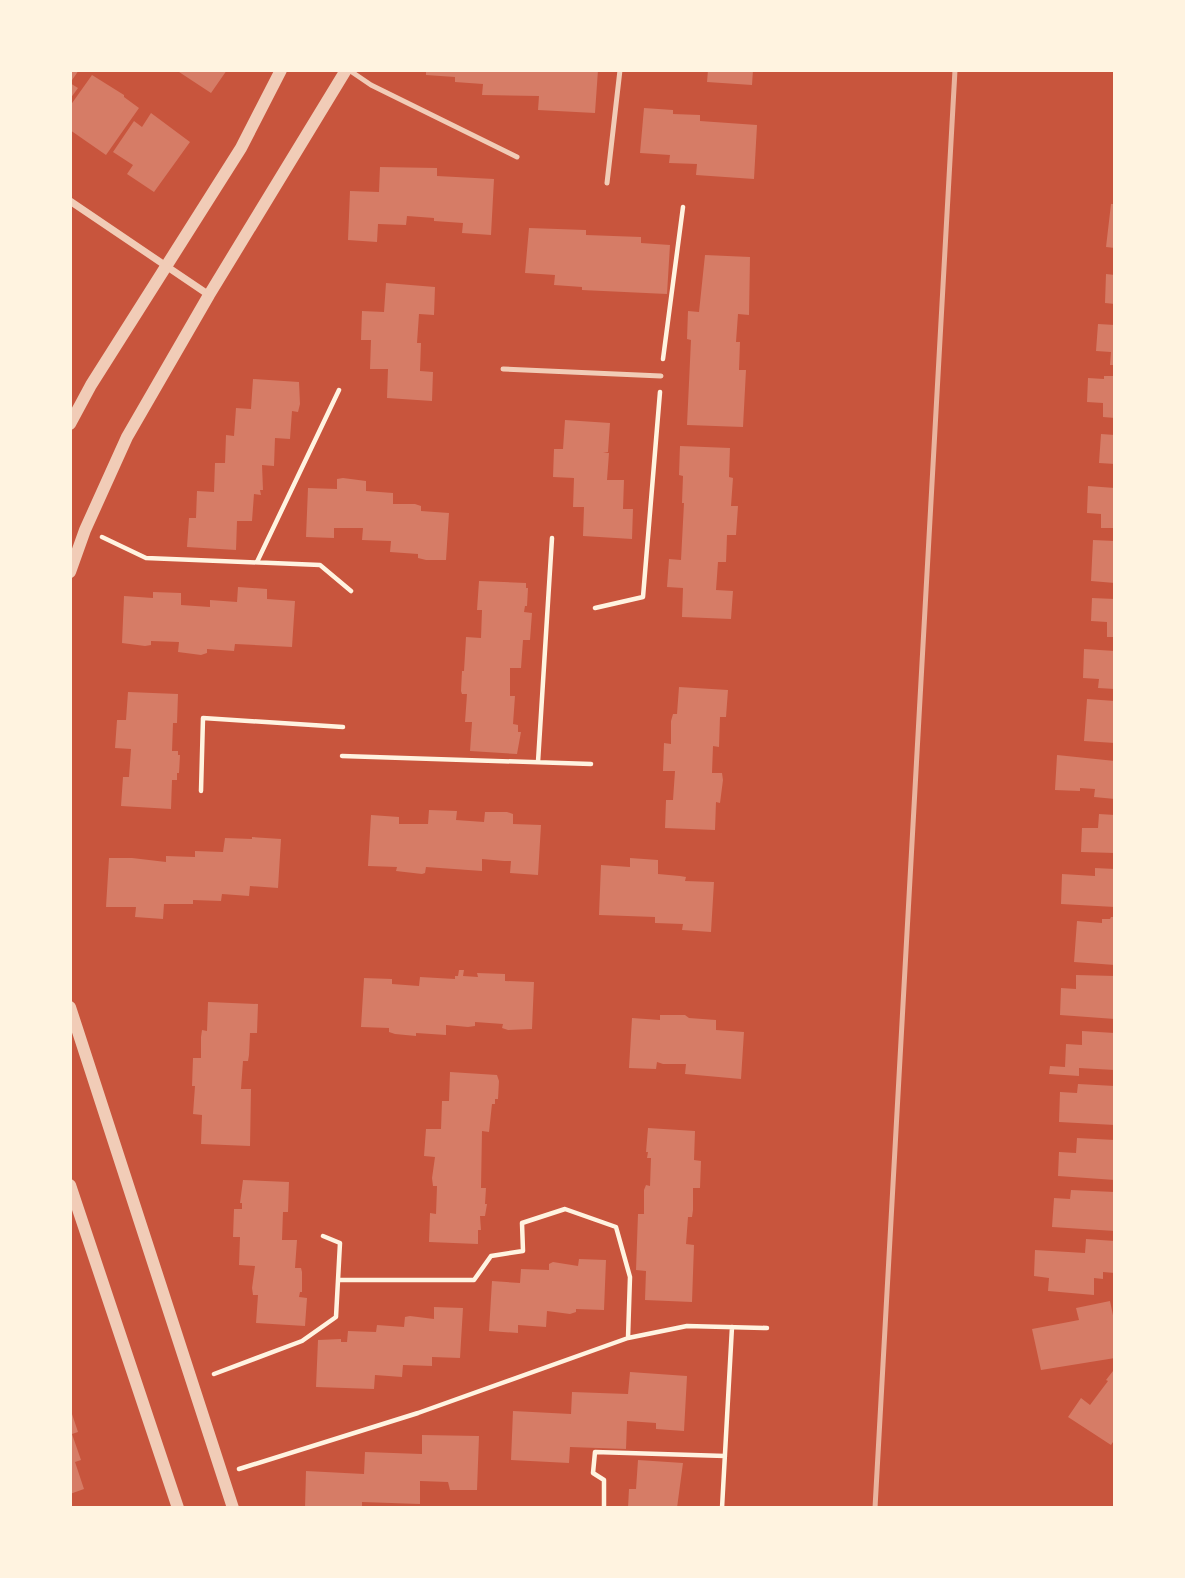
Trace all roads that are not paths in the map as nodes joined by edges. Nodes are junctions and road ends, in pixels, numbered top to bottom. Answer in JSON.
{"nodes":[{"id":1,"x":281,"y":70,"type":"edge"},
{"id":2,"x":348,"y":70,"type":"edge"},
{"id":3,"x":620,"y":70,"type":"edge"},
{"id":4,"x":517,"y":157,"type":"dead end"},
{"id":5,"x":607,"y":183,"type":"dead end"},
{"id":6,"x":70,"y":201,"type":"edge"},
{"id":7,"x":166,"y":264,"type":"junction"},
{"id":8,"x":209,"y":295,"type":"junction"},
{"id":9,"x":503,"y":369,"type":"dead end"},
{"id":10,"x":661,"y":376,"type":"road end"},
{"id":11,"x":70,"y":424,"type":"edge"},
{"id":12,"x":70,"y":572,"type":"edge"},
{"id":13,"x":70,"y":1007,"type":"edge"},
{"id":14,"x":70,"y":1185,"type":"edge"},
{"id":15,"x":178,"y":1508,"type":"edge"},
{"id":16,"x":233,"y":1508,"type":"edge"}],
"edges":[{"from":1,"to":7,"type":"street"},
{"from":2,"to":4,"type":"lane"},
{"from":2,"to":8,"type":"street"},
{"from":3,"to":5,"type":"lane"},
{"from":6,"to":7,"type":"street"},
{"from":7,"to":8,"type":"street"},
{"from":7,"to":11,"type":"street"},
{"from":8,"to":12,"type":"street"},
{"from":9,"to":10,"type":"lane"},
{"from":13,"to":16,"type":"street"},
{"from":14,"to":15,"type":"street"}]}
